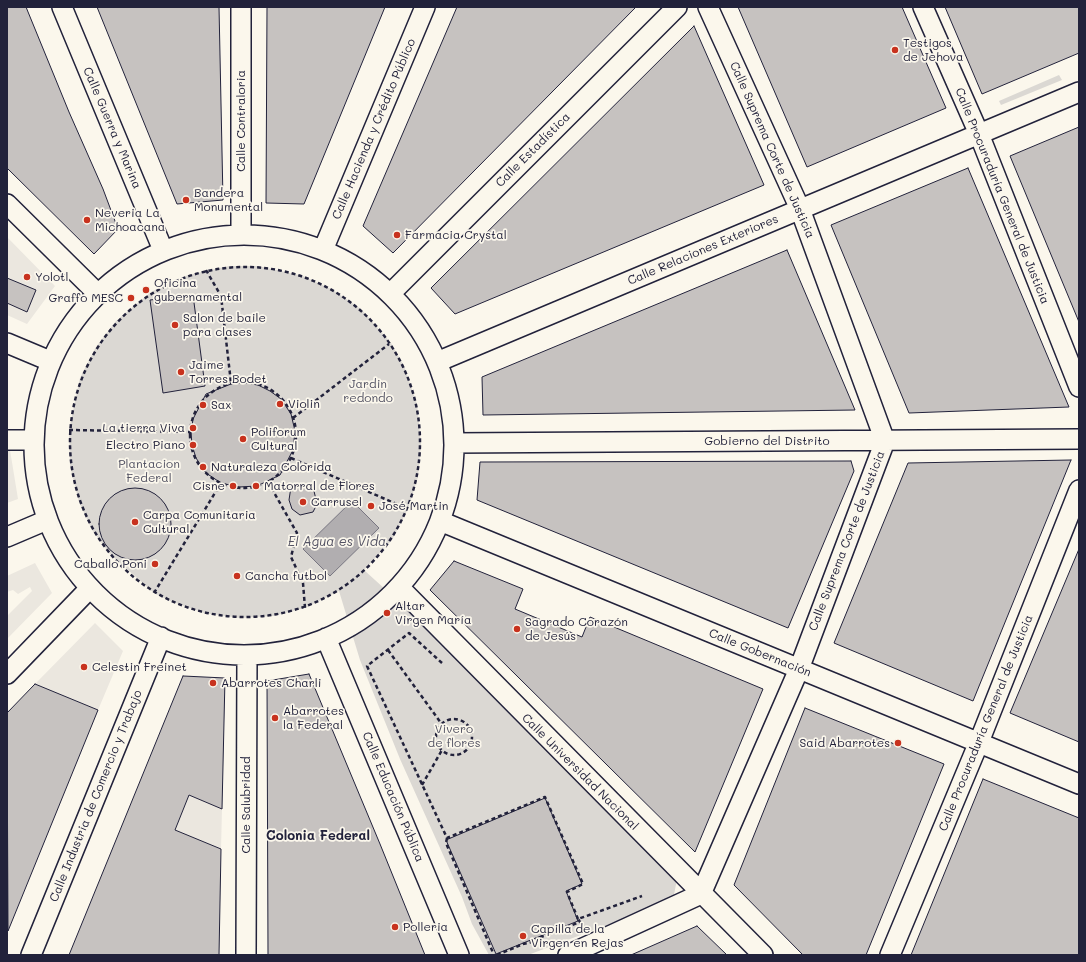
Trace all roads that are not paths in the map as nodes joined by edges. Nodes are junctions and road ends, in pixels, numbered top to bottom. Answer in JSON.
{"nodes":[{"id":1,"x":62,"y":7,"type":"edge"},
{"id":2,"x":241,"y":7,"type":"edge"},
{"id":3,"x":425,"y":7,"type":"edge"},
{"id":4,"x":677,"y":7,"type":"edge"},
{"id":5,"x":708,"y":7,"type":"edge"},
{"id":6,"x":923,"y":7,"type":"edge"},
{"id":7,"x":1079,"y":92,"type":"edge"},
{"id":8,"x":979,"y":134,"type":"junction"},
{"id":9,"x":7,"y":204,"type":"edge"},
{"id":10,"x":800,"y":209,"type":"junction"},
{"id":11,"x":241,"y":234,"type":"junction"},
{"id":12,"x":163,"y":250,"type":"junction"},
{"id":13,"x":323,"y":250,"type":"junction"},
{"id":14,"x":97,"y":293,"type":"junction"},
{"id":15,"x":390,"y":294,"type":"junction"},
{"id":16,"x":7,"y":343,"type":"edge"},
{"id":17,"x":50,"y":361,"type":"junction"},
{"id":18,"x":437,"y":362,"type":"junction"},
{"id":19,"x":1079,"y":387,"type":"edge"},
{"id":20,"x":1079,"y":439,"type":"edge"},
{"id":21,"x":7,"y":440,"type":"edge"},
{"id":22,"x":34,"y":440,"type":"junction"},
{"id":23,"x":885,"y":441,"type":"junction"},
{"id":24,"x":454,"y":443,"type":"junction"},
{"id":25,"x":1079,"y":490,"type":"edge"},
{"id":26,"x":47,"y":520,"type":"junction"},
{"id":27,"x":440,"y":521,"type":"junction"},
{"id":28,"x":7,"y":537,"type":"edge"},
{"id":29,"x":399,"y":587,"type":"junction"},
{"id":30,"x":90,"y":588,"type":"junction"},
{"id":31,"x":161,"y":637,"type":"junction"},
{"id":32,"x":326,"y":638,"type":"junction"},
{"id":33,"x":247,"y":655,"type":"junction"},
{"id":34,"x":799,"y":669,"type":"junction"},
{"id":35,"x":7,"y":674,"type":"edge"},
{"id":36,"x":979,"y":742,"type":"junction"},
{"id":37,"x":1079,"y":784,"type":"edge"},
{"id":38,"x":701,"y":894,"type":"junction"},
{"id":39,"x":31,"y":955,"type":"edge"},
{"id":40,"x":246,"y":955,"type":"edge"},
{"id":41,"x":460,"y":955,"type":"edge"},
{"id":42,"x":568,"y":955,"type":"edge"},
{"id":43,"x":763,"y":955,"type":"edge"},
{"id":44,"x":890,"y":955,"type":"edge"}],
"edges":[{"from":1,"to":12,"type":"street","name":"Calle Guerra y Marina"},
{"from":2,"to":11,"type":"street","name":"Calle Contraloria"},
{"from":3,"to":13,"type":"street","name":"Calle Hacienda y Crédito Público"},
{"from":4,"to":15,"type":"street","name":"Calle Estadística"},
{"from":5,"to":10,"type":"street","name":"Calle Suprema Corte de Justicia"},
{"from":6,"to":8,"type":"street","name":"Calle Procuraduría General de Justicia"},
{"from":7,"to":8,"type":"street","name":"Calle Relaciones Exteriores"},
{"from":8,"to":10,"type":"street","name":"Calle Relaciones Exteriores"},
{"from":8,"to":19,"type":"street","name":"Calle Procuraduría General de Justicia"},
{"from":9,"to":14,"type":"street"},
{"from":10,"to":18,"type":"street","name":"Calle Relaciones Exteriores"},
{"from":10,"to":23,"type":"street","name":"Calle Suprema Corte de Justicia"},
{"from":11,"to":12,"type":"street"},
{"from":11,"to":13,"type":"street"},
{"from":12,"to":14,"type":"street"},
{"from":13,"to":15,"type":"street"},
{"from":14,"to":17,"type":"street"},
{"from":15,"to":18,"type":"street"},
{"from":16,"to":17,"type":"street"},
{"from":17,"to":22,"type":"street"},
{"from":18,"to":24,"type":"street"},
{"from":20,"to":23,"type":"street","name":"Gobierno del Distrito"},
{"from":21,"to":22,"type":"street"},
{"from":22,"to":26,"type":"street"},
{"from":23,"to":24,"type":"street","name":"Gobierno del Distrito"},
{"from":23,"to":34,"type":"street","name":"Calle Suprema Corte de Justicia"},
{"from":24,"to":27,"type":"street"},
{"from":25,"to":36,"type":"street","name":"Calle Procuraduría General de Justicia"},
{"from":26,"to":28,"type":"street"},
{"from":26,"to":30,"type":"street"},
{"from":27,"to":29,"type":"street"},
{"from":27,"to":34,"type":"street","name":"Calle Gobernación"},
{"from":29,"to":32,"type":"street"},
{"from":29,"to":38,"type":"street","name":"Calle Universidad Nacional"},
{"from":30,"to":31,"type":"street"},
{"from":30,"to":35,"type":"street"},
{"from":31,"to":33,"type":"street"},
{"from":31,"to":39,"type":"street","name":"Calle Industria de Comercio y Trabajo"},
{"from":32,"to":33,"type":"street"},
{"from":32,"to":41,"type":"street","name":"Calle Educación Pública"},
{"from":33,"to":40,"type":"street","name":"Calle Salubridad"},
{"from":34,"to":36,"type":"street","name":"Calle Gobernación"},
{"from":34,"to":38,"type":"street","name":"Calle Suprema Corte de Justicia"},
{"from":36,"to":37,"type":"street","name":"Calle Gobernación"},
{"from":36,"to":44,"type":"street","name":"Calle Procuraduría General de Justicia"},
{"from":38,"to":42,"type":"street"},
{"from":38,"to":43,"type":"street","name":"Calle Universidad Nacional"}]}
